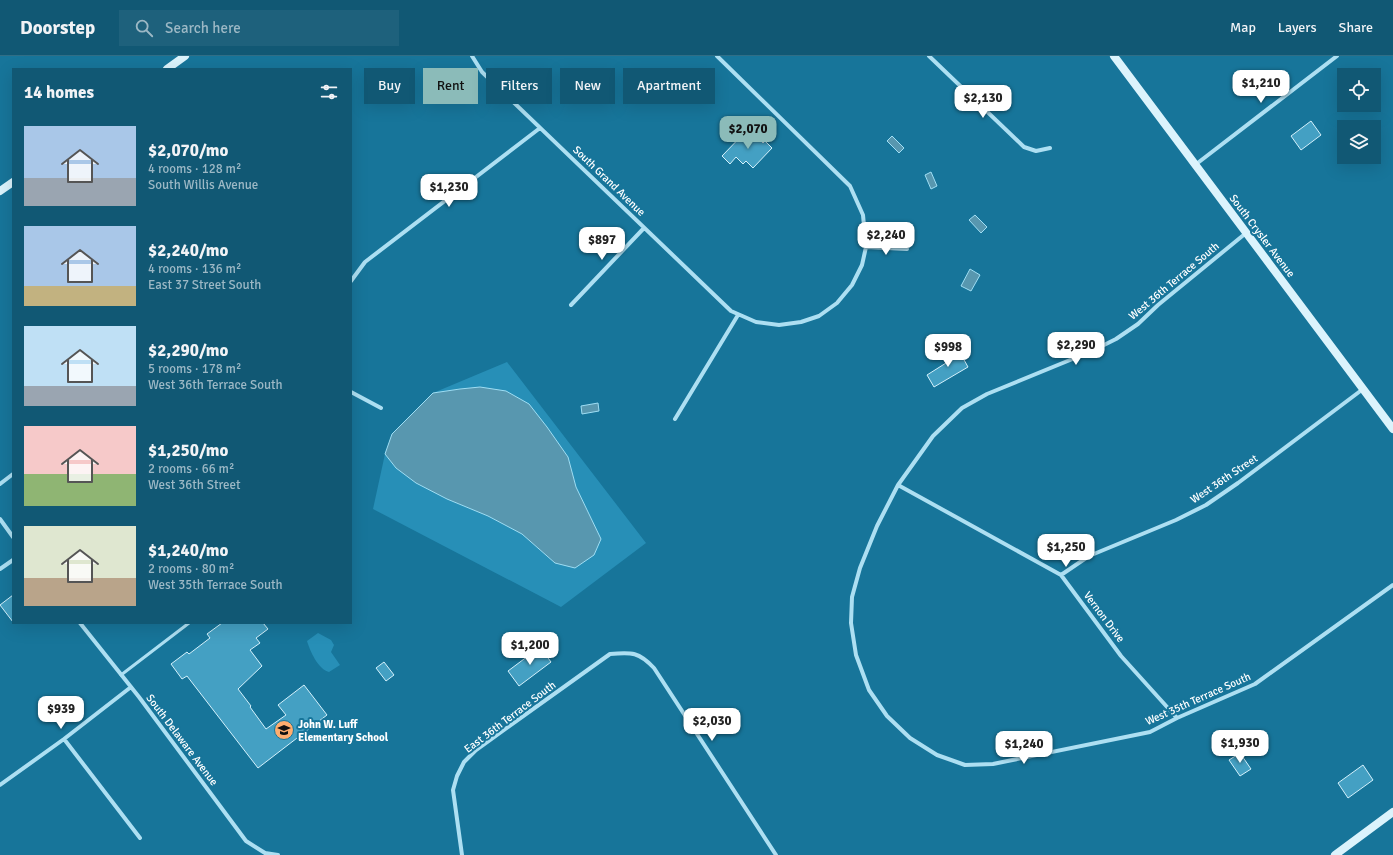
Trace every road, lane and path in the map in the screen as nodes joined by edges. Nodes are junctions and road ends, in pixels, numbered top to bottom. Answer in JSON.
{"nodes":[{"id":1,"x":184,"y":56,"type":"edge"},
{"id":2,"x":472,"y":56,"type":"edge"},
{"id":3,"x":717,"y":56,"type":"edge"},
{"id":4,"x":929,"y":56,"type":"edge"},
{"id":5,"x":1114,"y":56,"type":"edge"},
{"id":6,"x":1337,"y":56,"type":"edge"},
{"id":7,"x":168,"y":68,"type":"edge"},
{"id":8,"x":540,"y":128,"type":"junction"},
{"id":9,"x":1050,"y":148,"type":"dead end"},
{"id":10,"x":1195,"y":165,"type":"junction"},
{"id":11,"x":12,"y":183,"type":"edge"},
{"id":12,"x":0,"y":192,"type":"edge"},
{"id":13,"x":644,"y":228,"type":"junction"},
{"id":14,"x":1246,"y":233,"type":"junction"},
{"id":15,"x":866,"y":247,"type":"junction"},
{"id":16,"x":907,"y":249,"type":"dead end"},
{"id":17,"x":352,"y":280,"type":"edge"},
{"id":18,"x":571,"y":305,"type":"dead end"},
{"id":19,"x":738,"y":315,"type":"junction"},
{"id":20,"x":1363,"y":389,"type":"junction"},
{"id":21,"x":352,"y":393,"type":"edge"},
{"id":22,"x":381,"y":408,"type":"dead end"},
{"id":23,"x":674,"y":419,"type":"dead end"},
{"id":24,"x":1393,"y":429,"type":"edge"},
{"id":25,"x":12,"y":475,"type":"edge"},
{"id":26,"x":0,"y":484,"type":"edge"},
{"id":27,"x":898,"y":486,"type":"junction"},
{"id":28,"x":0,"y":520,"type":"edge"},
{"id":29,"x":12,"y":536,"type":"edge"},
{"id":30,"x":12,"y":561,"type":"edge"},
{"id":31,"x":0,"y":569,"type":"edge"},
{"id":32,"x":1061,"y":575,"type":"junction"},
{"id":33,"x":1393,"y":585,"type":"edge"},
{"id":34,"x":81,"y":624,"type":"edge"},
{"id":35,"x":188,"y":624,"type":"edge"},
{"id":36,"x":121,"y":675,"type":"junction"},
{"id":37,"x":131,"y":687,"type":"junction"},
{"id":38,"x":1177,"y":718,"type":"junction"},
{"id":39,"x":64,"y":738,"type":"junction"},
{"id":40,"x":0,"y":785,"type":"edge"},
{"id":41,"x":1393,"y":812,"type":"edge"},
{"id":42,"x":140,"y":838,"type":"dead end"},
{"id":43,"x":278,"y":855,"type":"edge"},
{"id":44,"x":462,"y":855,"type":"edge"},
{"id":45,"x":776,"y":855,"type":"edge"},
{"id":46,"x":1334,"y":855,"type":"edge"}],
"edges":[{"from":1,"to":7,"type":"main road"},
{"from":2,"to":8,"type":"street","name":"South Grand Avenue"},
{"from":3,"to":15,"type":"street","name":"South Grand Avenue"},
{"from":4,"to":9,"type":"street"},
{"from":5,"to":10,"type":"main road","name":"South Crysler Avenue"},
{"from":6,"to":10,"type":"street"},
{"from":8,"to":13,"type":"street","name":"South Grand Avenue"},
{"from":8,"to":17,"type":"street"},
{"from":10,"to":14,"type":"main road","name":"South Crysler Avenue"},
{"from":11,"to":12,"type":"main road"},
{"from":13,"to":18,"type":"street"},
{"from":13,"to":19,"type":"street","name":"South Grand Avenue"},
{"from":14,"to":20,"type":"main road","name":"South Crysler Avenue"},
{"from":14,"to":27,"type":"street","name":"West 36th Terrace South"},
{"from":15,"to":16,"type":"street"},
{"from":15,"to":19,"type":"street","name":"South Grand Avenue"},
{"from":19,"to":23,"type":"street"},
{"from":20,"to":24,"type":"main road","name":"South Crysler Avenue"},
{"from":20,"to":32,"type":"street","name":"West 36th Street"},
{"from":21,"to":22,"type":"street"},
{"from":25,"to":26,"type":"street"},
{"from":27,"to":32,"type":"street","name":"Vernon Drive"},
{"from":27,"to":38,"type":"street","name":"West 35th Terrace South"},
{"from":28,"to":29,"type":"street"},
{"from":30,"to":31,"type":"street"},
{"from":32,"to":38,"type":"street","name":"Vernon Drive"},
{"from":33,"to":38,"type":"street","name":"West 35th Terrace South"},
{"from":34,"to":36,"type":"street","name":"South Delaware Avenue"},
{"from":35,"to":36,"type":"lane"},
{"from":36,"to":37,"type":"street","name":"South Delaware Avenue"},
{"from":37,"to":39,"type":"street"},
{"from":37,"to":43,"type":"street","name":"South Delaware Avenue"},
{"from":39,"to":40,"type":"street"},
{"from":39,"to":42,"type":"street"},
{"from":41,"to":46,"type":"main road"},
{"from":44,"to":45,"type":"street","name":"East 36th Terrace South"}]}
